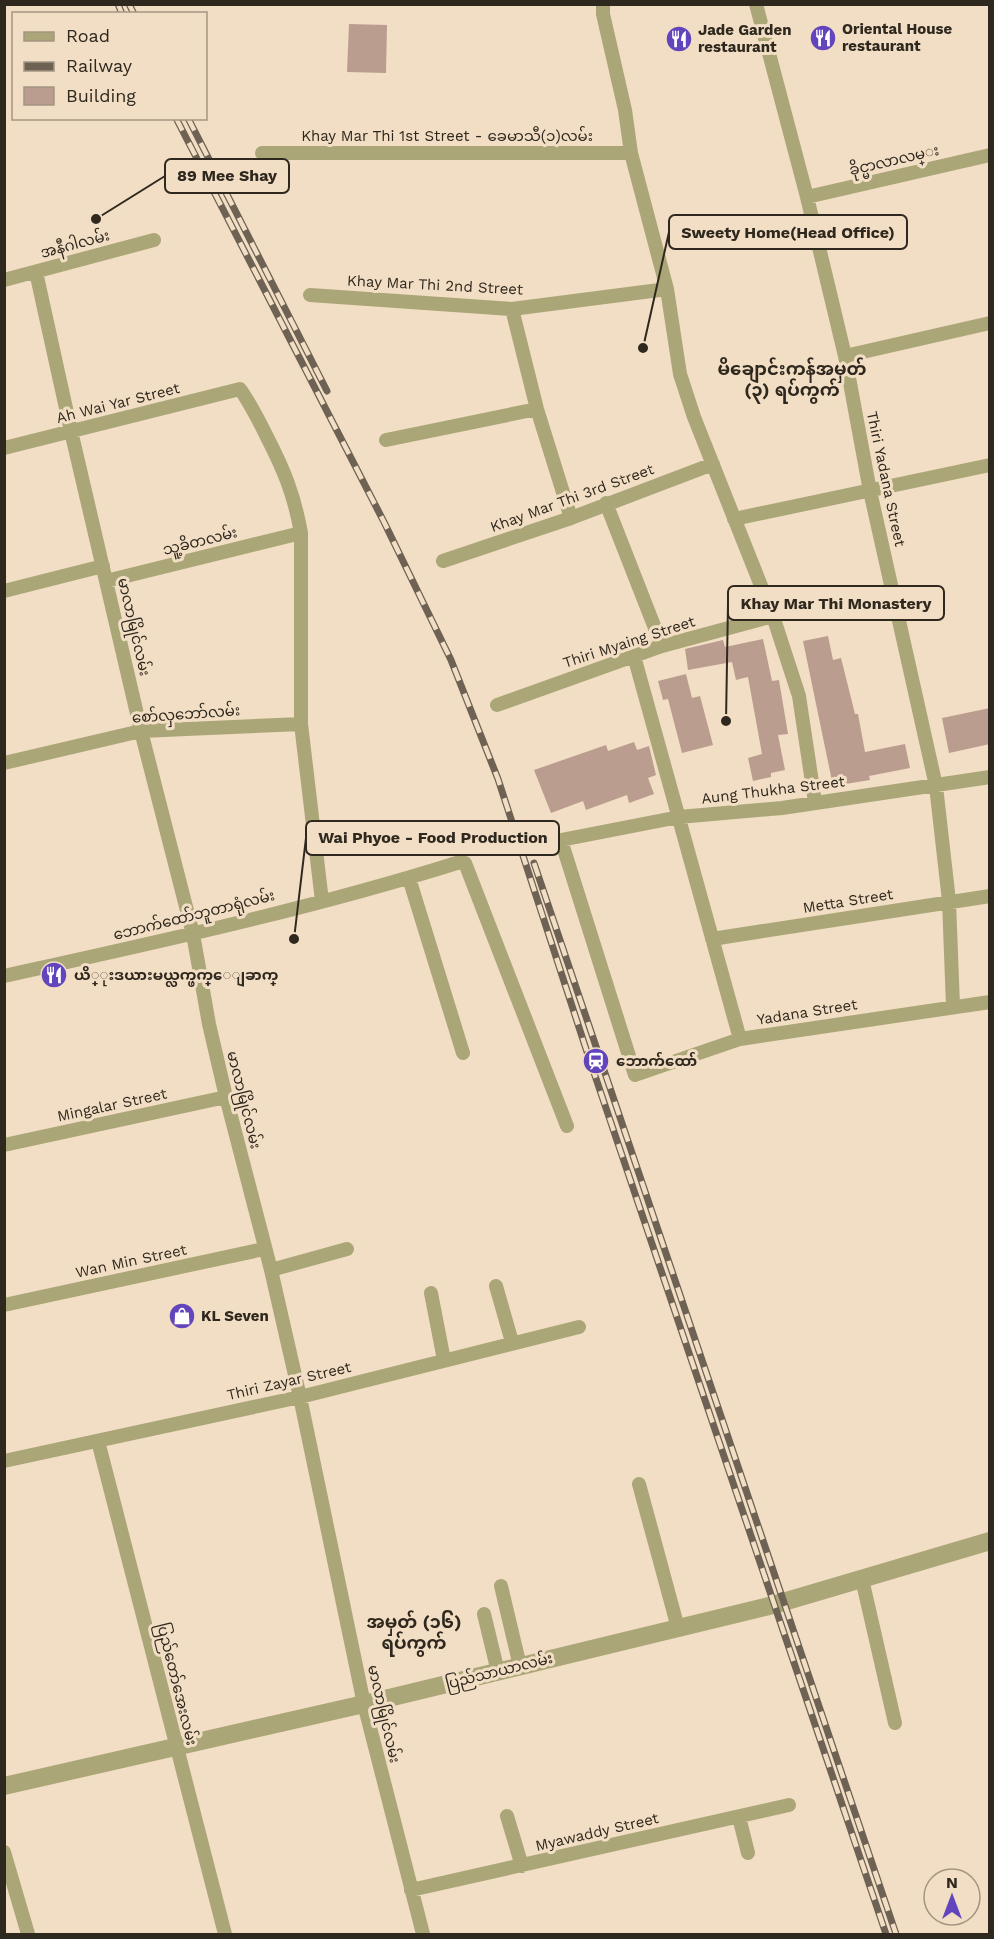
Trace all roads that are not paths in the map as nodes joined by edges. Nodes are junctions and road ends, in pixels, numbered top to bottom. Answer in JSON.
{"nodes":[{"id":1,"x":603,"y":4,"type":"edge"},
{"id":2,"x":756,"y":4,"type":"edge"},
{"id":3,"x":262,"y":153,"type":"dead end"},
{"id":4,"x":631,"y":153,"type":"junction"},
{"id":5,"x":990,"y":155,"type":"edge"},
{"id":6,"x":807,"y":198,"type":"junction"},
{"id":7,"x":154,"y":240,"type":"dead end"},
{"id":8,"x":36,"y":272,"type":"junction"},
{"id":9,"x":4,"y":280,"type":"edge"},
{"id":10,"x":667,"y":289,"type":"junction"},
{"id":11,"x":309,"y":295,"type":"dead end"},
{"id":12,"x":512,"y":309,"type":"junction"},
{"id":13,"x":990,"y":323,"type":"edge"},
{"id":14,"x":844,"y":356,"type":"junction"},
{"id":15,"x":537,"y":409,"type":"junction"},
{"id":16,"x":71,"y":431,"type":"junction"},
{"id":17,"x":386,"y":441,"type":"dead end"},
{"id":18,"x":4,"y":448,"type":"edge"},
{"id":19,"x":713,"y":464,"type":"junction"},
{"id":20,"x":990,"y":465,"type":"edge"},
{"id":21,"x":870,"y":491,"type":"junction"},
{"id":22,"x":606,"y":503,"type":"junction"},
{"id":23,"x":571,"y":518,"type":"junction"},
{"id":24,"x":734,"y":519,"type":"junction"},
{"id":25,"x":301,"y":533,"type":"junction"},
{"id":26,"x":442,"y":561,"type":"dead end"},
{"id":27,"x":104,"y":566,"type":"junction"},
{"id":28,"x":106,"y":581,"type":"junction"},
{"id":29,"x":4,"y":591,"type":"edge"},
{"id":30,"x":773,"y":616,"type":"junction"},
{"id":31,"x":662,"y":646,"type":"junction"},
{"id":32,"x":634,"y":656,"type":"junction"},
{"id":33,"x":497,"y":705,"type":"dead end"},
{"id":34,"x":301,"y":724,"type":"junction"},
{"id":35,"x":141,"y":731,"type":"junction"},
{"id":36,"x":4,"y":763,"type":"edge"},
{"id":37,"x":990,"y":777,"type":"edge"},
{"id":38,"x":936,"y":786,"type":"junction"},
{"id":39,"x":815,"y":802,"type":"junction"},
{"id":40,"x":679,"y":817,"type":"junction"},
{"id":41,"x":409,"y":878,"type":"junction"},
{"id":42,"x":990,"y":896,"type":"edge"},
{"id":43,"x":322,"y":901,"type":"junction"},
{"id":44,"x":949,"y":901,"type":"junction"},
{"id":45,"x":193,"y":934,"type":"junction"},
{"id":46,"x":712,"y":939,"type":"junction"},
{"id":47,"x":4,"y":976,"type":"edge"},
{"id":48,"x":990,"y":1002,"type":"edge"},
{"id":49,"x":953,"y":1006,"type":"junction"},
{"id":50,"x":740,"y":1040,"type":"junction"},
{"id":51,"x":463,"y":1053,"type":"dead end"},
{"id":52,"x":635,"y":1075,"type":"joint"},
{"id":53,"x":226,"y":1097,"type":"junction"},
{"id":54,"x":567,"y":1126,"type":"dead end"},
{"id":55,"x":4,"y":1145,"type":"edge"},
{"id":56,"x":264,"y":1250,"type":"junction"},
{"id":57,"x":347,"y":1250,"type":"dead end"},
{"id":58,"x":271,"y":1270,"type":"junction"},
{"id":59,"x":496,"y":1286,"type":"dead end"},
{"id":60,"x":431,"y":1293,"type":"dead end"},
{"id":61,"x":4,"y":1305,"type":"edge"},
{"id":62,"x":579,"y":1327,"type":"dead end"},
{"id":63,"x":512,"y":1342,"type":"junction"},
{"id":64,"x":444,"y":1360,"type":"junction"},
{"id":65,"x":300,"y":1397,"type":"junction"},
{"id":66,"x":98,"y":1441,"type":"junction"},
{"id":67,"x":4,"y":1461,"type":"edge"},
{"id":68,"x":639,"y":1484,"type":"dead end"},
{"id":69,"x":990,"y":1541,"type":"edge"},
{"id":70,"x":862,"y":1579,"type":"junction"},
{"id":71,"x":501,"y":1586,"type":"dead end"},
{"id":72,"x":484,"y":1614,"type":"dead end"},
{"id":73,"x":678,"y":1628,"type":"junction"},
{"id":74,"x":520,"y":1666,"type":"junction"},
{"id":75,"x":498,"y":1672,"type":"junction"},
{"id":76,"x":364,"y":1704,"type":"junction"},
{"id":77,"x":895,"y":1723,"type":"dead end"},
{"id":78,"x":176,"y":1747,"type":"junction"},
{"id":79,"x":4,"y":1786,"type":"edge"},
{"id":80,"x":789,"y":1805,"type":"dead end"},
{"id":81,"x":507,"y":1816,"type":"dead end"},
{"id":82,"x":739,"y":1816,"type":"junction"},
{"id":83,"x":4,"y":1852,"type":"edge"},
{"id":84,"x":748,"y":1853,"type":"dead end"},
{"id":85,"x":522,"y":1866,"type":"junction"},
{"id":86,"x":411,"y":1890,"type":"junction"},
{"id":87,"x":28,"y":1935,"type":"edge"},
{"id":88,"x":225,"y":1935,"type":"edge"},
{"id":89,"x":423,"y":1935,"type":"edge"}],
"edges":[{"from":1,"to":4,"type":"street"},
{"from":2,"to":6,"type":"street","name":"Thiri Yadana Street"},
{"from":3,"to":4,"type":"street","name":"Khay Mar Thi 1st Street - ခေမာသီ(၁)လမ်း"},
{"from":4,"to":10,"type":"street"},
{"from":5,"to":6,"type":"street","name":"ခိုင္မာလာလမ္း"},
{"from":6,"to":14,"type":"street","name":"Thiri Yadana Street"},
{"from":7,"to":8,"type":"street","name":"အနီဂါလမ်း"},
{"from":8,"to":9,"type":"street","name":"အနီဂါလမ်း"},
{"from":8,"to":16,"type":"street","name":"မာလာမြိုင်လမ်း"},
{"from":10,"to":12,"type":"street","name":"Khay Mar Thi 2nd Street"},
{"from":10,"to":19,"type":"street"},
{"from":11,"to":12,"type":"street","name":"Khay Mar Thi 2nd Street"},
{"from":12,"to":15,"type":"street"},
{"from":13,"to":14,"type":"street"},
{"from":14,"to":21,"type":"street","name":"Thiri Yadana Street"},
{"from":15,"to":17,"type":"street"},
{"from":15,"to":23,"type":"street"},
{"from":16,"to":18,"type":"street","name":"Ah Wai Yar Street"},
{"from":16,"to":25,"type":"street","name":"Ah Wai Yar Street"},
{"from":16,"to":27,"type":"street","name":"မာလာမြိုင်လမ်း"},
{"from":19,"to":22,"type":"street","name":"Khay Mar Thi 3rd Street"},
{"from":19,"to":24,"type":"street"},
{"from":20,"to":21,"type":"street"},
{"from":21,"to":24,"type":"street"},
{"from":21,"to":38,"type":"street","name":"Thiri Yadana Street"},
{"from":22,"to":23,"type":"street","name":"Khay Mar Thi 3rd Street"},
{"from":22,"to":31,"type":"street"},
{"from":23,"to":26,"type":"street","name":"Khay Mar Thi 3rd Street"},
{"from":24,"to":30,"type":"street"},
{"from":25,"to":28,"type":"street","name":"သူ့ခိတလမ်း"},
{"from":25,"to":34,"type":"street"},
{"from":27,"to":28,"type":"street","name":"မာလာမြိုင်လမ်း"},
{"from":27,"to":29,"type":"street"},
{"from":28,"to":35,"type":"street","name":"မာလာမြိုင်လမ်း"},
{"from":30,"to":31,"type":"street","name":"Thiri Myaing Street"},
{"from":30,"to":39,"type":"street"},
{"from":31,"to":32,"type":"street","name":"Thiri Myaing Street"},
{"from":32,"to":33,"type":"street","name":"Thiri Myaing Street"},
{"from":32,"to":40,"type":"street"},
{"from":34,"to":35,"type":"street","name":"စော်လှဘော်လမ်း"},
{"from":34,"to":43,"type":"street"},
{"from":35,"to":36,"type":"street","name":"စော်လှဘော်လမ်း"},
{"from":35,"to":45,"type":"street","name":"မာလာမြိုင်လမ်း"},
{"from":37,"to":38,"type":"street","name":"Aung Thukha Street"},
{"from":38,"to":39,"type":"street","name":"Aung Thukha Street"},
{"from":38,"to":44,"type":"street","name":"Thiri Yadana Street"},
{"from":39,"to":40,"type":"street","name":"Aung Thukha Street"},
{"from":40,"to":46,"type":"street"},
{"from":40,"to":52,"type":"street","name":"Aung Thukha Street"},
{"from":41,"to":43,"type":"street","name":"ဘောက်ထော်ဘူတာရုံလမ်း"},
{"from":41,"to":51,"type":"street"},
{"from":41,"to":54,"type":"street","name":"ဘောက်ထော်ဘူတာရုံလမ်း"},
{"from":42,"to":44,"type":"street","name":"Metta Street"},
{"from":43,"to":45,"type":"street","name":"ဘောက်ထော်ဘူတာရုံလမ်း"},
{"from":44,"to":46,"type":"street","name":"Metta Street"},
{"from":44,"to":49,"type":"street","name":"Thiri Yadana Street"},
{"from":45,"to":47,"type":"street","name":"ဘောက်ထော်ဘူတာရုံလမ်း"},
{"from":45,"to":53,"type":"street","name":"မာလာမြိုင်လမ်း"},
{"from":46,"to":50,"type":"street"},
{"from":48,"to":49,"type":"street","name":"Yadana Street"},
{"from":49,"to":50,"type":"street","name":"Yadana Street"},
{"from":50,"to":52,"type":"street","name":"Yadana Street"},
{"from":53,"to":55,"type":"street","name":"Mingalar Street"},
{"from":53,"to":56,"type":"street","name":"မာလာမြိုင်လမ်း"},
{"from":56,"to":58,"type":"street","name":"မာလာမြိုင်လမ်း"},
{"from":56,"to":61,"type":"street","name":"Wan Min Street"},
{"from":57,"to":58,"type":"street"},
{"from":58,"to":65,"type":"street","name":"မာလာမြိုင်လမ်း"},
{"from":59,"to":63,"type":"street"},
{"from":60,"to":64,"type":"street"},
{"from":62,"to":63,"type":"street","name":"Thiri Zayar Street"},
{"from":63,"to":64,"type":"street","name":"Thiri Zayar Street"},
{"from":64,"to":65,"type":"street","name":"Thiri Zayar Street"},
{"from":65,"to":66,"type":"street","name":"Thiri Zayar Street"},
{"from":65,"to":76,"type":"street","name":"မာလာမြိုင်လမ်း"},
{"from":66,"to":67,"type":"street","name":"Thiri Zayar Street"},
{"from":66,"to":78,"type":"street","name":"ပြည်တော်အေးလမ်း"},
{"from":68,"to":73,"type":"street"},
{"from":69,"to":70,"type":"street","name":"ပြည်သာယာလမ်း"},
{"from":70,"to":73,"type":"street","name":"ပြည်သာယာလမ်း"},
{"from":70,"to":77,"type":"street"},
{"from":71,"to":74,"type":"street"},
{"from":72,"to":75,"type":"street"},
{"from":73,"to":74,"type":"street","name":"ပြည်သာယာလမ်း"},
{"from":74,"to":75,"type":"street","name":"ပြည်သာယာလမ်း"},
{"from":75,"to":76,"type":"street","name":"ပြည်သာယာလမ်း"},
{"from":76,"to":78,"type":"street","name":"ပြည်သာယာလမ်း"},
{"from":76,"to":86,"type":"street","name":"မာလာမြိုင်လမ်း"},
{"from":78,"to":79,"type":"street","name":"ပြည်သာယာလမ်း"},
{"from":78,"to":88,"type":"street","name":"ပြည်တော်အေးလမ်း"},
{"from":80,"to":82,"type":"street","name":"Myawaddy Street"},
{"from":81,"to":85,"type":"street"},
{"from":82,"to":84,"type":"street"},
{"from":82,"to":85,"type":"street","name":"Myawaddy Street"},
{"from":83,"to":87,"type":"street"},
{"from":85,"to":86,"type":"street","name":"Myawaddy Street"},
{"from":86,"to":89,"type":"street","name":"မာလာမြိုင်လမ်း"}]}
